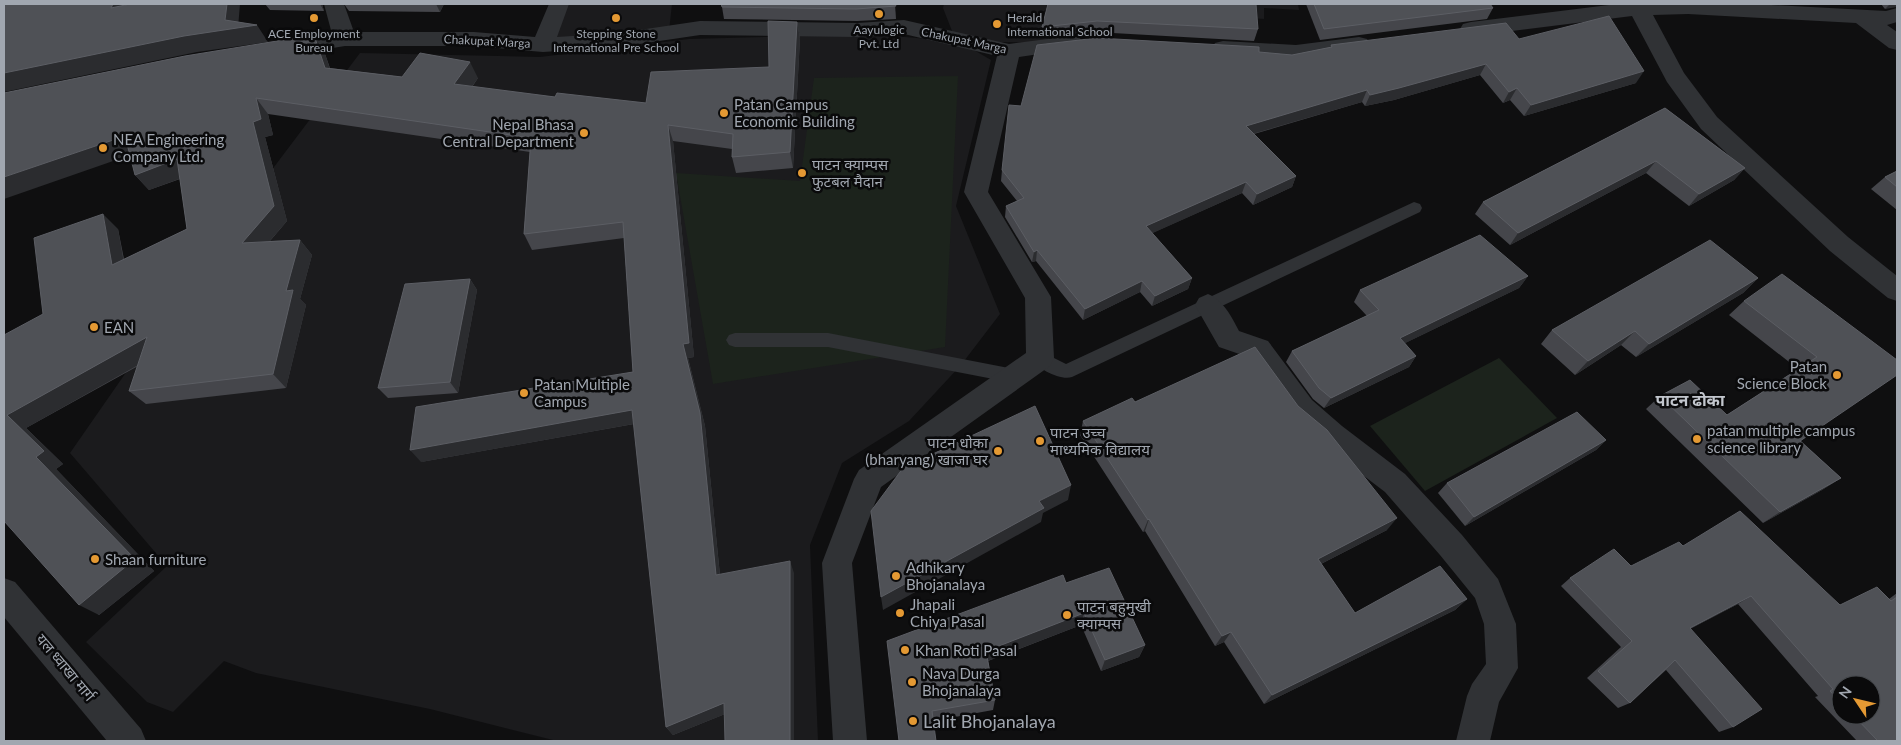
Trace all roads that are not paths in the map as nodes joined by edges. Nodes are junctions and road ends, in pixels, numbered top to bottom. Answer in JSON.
{"nodes":[{"id":1,"x":334,"y":4,"type":"edge"},
{"id":2,"x":559,"y":4,"type":"edge"},
{"id":3,"x":910,"y":4,"type":"edge"},
{"id":4,"x":1685,"y":5,"type":"edge"},
{"id":5,"x":1639,"y":8,"type":"junction"},
{"id":6,"x":1897,"y":15,"type":"edge"},
{"id":7,"x":1862,"y":17,"type":"junction"},
{"id":8,"x":904,"y":27,"type":"junction"},
{"id":9,"x":1453,"y":31,"type":"edge"},
{"id":10,"x":345,"y":39,"type":"junction"},
{"id":11,"x":1095,"y":41,"type":"edge"},
{"id":12,"x":1374,"y":42,"type":"edge"},
{"id":13,"x":1897,"y":43,"type":"edge"},
{"id":14,"x":543,"y":45,"type":"junction"},
{"id":15,"x":1200,"y":47,"type":"edge"},
{"id":16,"x":1009,"y":51,"type":"junction"},
{"id":17,"x":262,"y":52,"type":"edge"},
{"id":18,"x":1414,"y":208,"type":"dead end"},
{"id":19,"x":1897,"y":291,"type":"edge"},
{"id":20,"x":1208,"y":305,"type":"junction"},
{"id":21,"x":735,"y":340,"type":"dead end"},
{"id":22,"x":1040,"y":358,"type":"junction"},
{"id":23,"x":1014,"y":376,"type":"junction"},
{"id":24,"x":4,"y":593,"type":"edge"},
{"id":25,"x":129,"y":741,"type":"edge"},
{"id":26,"x":850,"y":741,"type":"edge"},
{"id":27,"x":1473,"y":741,"type":"edge"}],
"edges":[{"from":1,"to":10,"type":"street"},
{"from":2,"to":14,"type":"street"},
{"from":3,"to":8,"type":"street"},
{"from":4,"to":5,"type":"street"},
{"from":4,"to":7,"type":"street"},
{"from":5,"to":9,"type":"street"},
{"from":5,"to":19,"type":"street"},
{"from":6,"to":7,"type":"street"},
{"from":7,"to":13,"type":"street"},
{"from":8,"to":14,"type":"street","name":"Chakupat Marga"},
{"from":8,"to":16,"type":"street","name":"Chakupat Marga"},
{"from":10,"to":14,"type":"street","name":"Chakupat Marga"},
{"from":10,"to":17,"type":"street","name":"Chakupat Marga"},
{"from":11,"to":16,"type":"street","name":"Chakupat Marga"},
{"from":12,"to":15,"type":"street"},
{"from":16,"to":22,"type":"street"},
{"from":18,"to":20,"type":"lane"},
{"from":20,"to":22,"type":"lane"},
{"from":20,"to":27,"type":"street"},
{"from":21,"to":23,"type":"lane"},
{"from":22,"to":23,"type":"street"},
{"from":23,"to":26,"type":"street"},
{"from":24,"to":25,"type":"street","name":"यल ध्वाखा मार्ग"}]}
